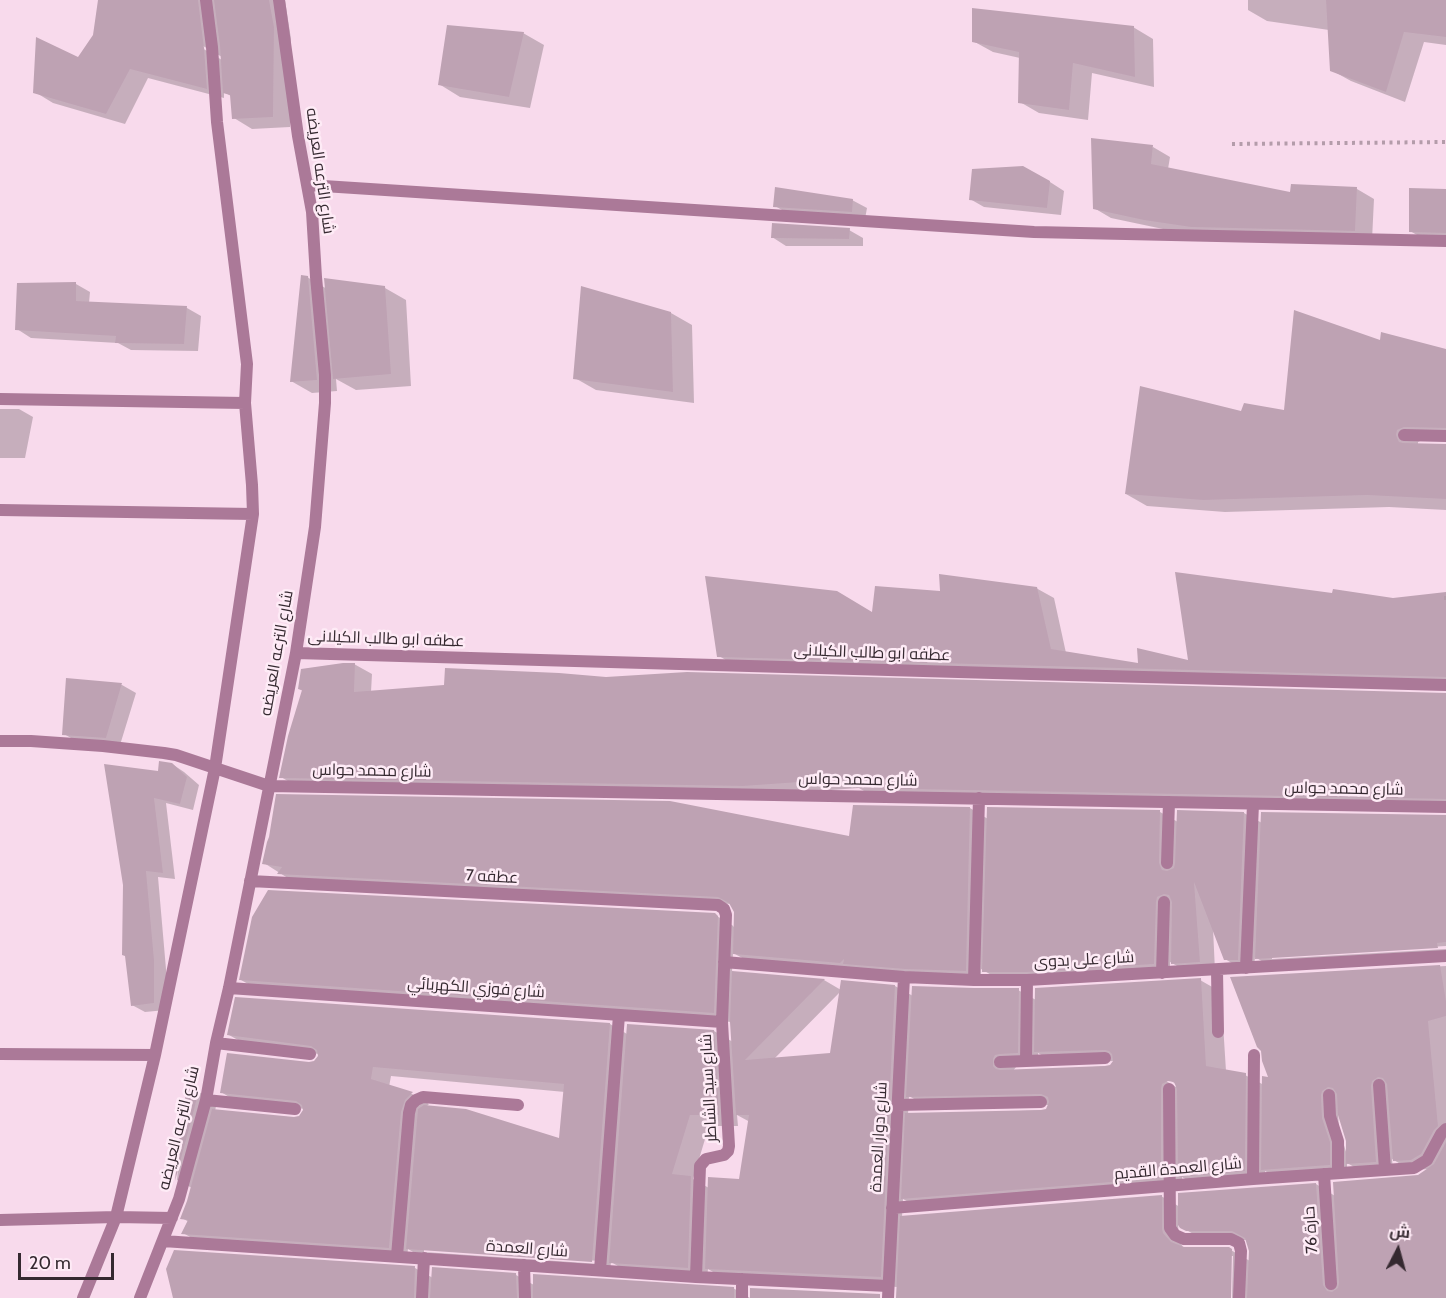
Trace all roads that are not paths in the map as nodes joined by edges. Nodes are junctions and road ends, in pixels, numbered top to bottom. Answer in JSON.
{"nodes":[{"id":1,"x":206,"y":0,"type":"edge"},
{"id":2,"x":279,"y":0,"type":"edge"},
{"id":3,"x":308,"y":185,"type":"junction"},
{"id":4,"x":1446,"y":241,"type":"edge"},
{"id":5,"x":0,"y":399,"type":"edge"},
{"id":6,"x":245,"y":404,"type":"junction"},
{"id":7,"x":1404,"y":435,"type":"dead end"},
{"id":8,"x":1446,"y":436,"type":"edge"},
{"id":9,"x":0,"y":510,"type":"edge"},
{"id":10,"x":253,"y":514,"type":"junction"},
{"id":11,"x":296,"y":653,"type":"junction"},
{"id":12,"x":1446,"y":685,"type":"edge"},
{"id":13,"x":0,"y":741,"type":"edge"},
{"id":14,"x":214,"y":768,"type":"junction"},
{"id":15,"x":269,"y":786,"type":"junction"},
{"id":16,"x":979,"y":798,"type":"junction"},
{"id":17,"x":1168,"y":802,"type":"junction"},
{"id":18,"x":1253,"y":804,"type":"junction"},
{"id":19,"x":1446,"y":807,"type":"edge"},
{"id":20,"x":1167,"y":863,"type":"dead end"},
{"id":21,"x":250,"y":881,"type":"junction"},
{"id":22,"x":1164,"y":902,"type":"dead end"},
{"id":23,"x":726,"y":915,"type":"joint"},
{"id":24,"x":1446,"y":956,"type":"edge"},
{"id":25,"x":724,"y":962,"type":"junction"},
{"id":26,"x":1246,"y":968,"type":"junction"},
{"id":27,"x":1217,"y":970,"type":"junction"},
{"id":28,"x":1162,"y":973,"type":"junction"},
{"id":29,"x":904,"y":977,"type":"junction"},
{"id":30,"x":974,"y":980,"type":"junction"},
{"id":31,"x":1027,"y":980,"type":"junction"},
{"id":32,"x":229,"y":988,"type":"junction"},
{"id":33,"x":619,"y":1015,"type":"junction"},
{"id":34,"x":722,"y":1022,"type":"junction"},
{"id":35,"x":1218,"y":1032,"type":"dead end"},
{"id":36,"x":216,"y":1043,"type":"junction"},
{"id":37,"x":0,"y":1054,"type":"edge"},
{"id":38,"x":155,"y":1054,"type":"junction"},
{"id":39,"x":310,"y":1054,"type":"dead end"},
{"id":40,"x":1254,"y":1055,"type":"dead end"},
{"id":41,"x":1105,"y":1058,"type":"dead end"},
{"id":42,"x":1026,"y":1060,"type":"junction"},
{"id":43,"x":1000,"y":1062,"type":"dead end"},
{"id":44,"x":1379,"y":1085,"type":"dead end"},
{"id":45,"x":1169,"y":1089,"type":"dead end"},
{"id":46,"x":1329,"y":1095,"type":"dead end"},
{"id":47,"x":206,"y":1100,"type":"junction"},
{"id":48,"x":1041,"y":1102,"type":"dead end"},
{"id":49,"x":518,"y":1105,"type":"dead end"},
{"id":50,"x":897,"y":1105,"type":"junction"},
{"id":51,"x":295,"y":1109,"type":"dead end"},
{"id":52,"x":1446,"y":1129,"type":"edge"},
{"id":53,"x":1385,"y":1169,"type":"junction"},
{"id":54,"x":1338,"y":1173,"type":"junction"},
{"id":55,"x":1323,"y":1174,"type":"junction"},
{"id":56,"x":1253,"y":1179,"type":"junction"},
{"id":57,"x":1169,"y":1186,"type":"junction"},
{"id":58,"x":892,"y":1208,"type":"junction"},
{"id":59,"x":116,"y":1217,"type":"junction"},
{"id":60,"x":172,"y":1218,"type":"junction"},
{"id":61,"x":0,"y":1220,"type":"edge"},
{"id":62,"x":163,"y":1241,"type":"junction"},
{"id":63,"x":398,"y":1256,"type":"junction"},
{"id":64,"x":424,"y":1258,"type":"junction"},
{"id":65,"x":524,"y":1265,"type":"junction"},
{"id":66,"x":600,"y":1270,"type":"junction"},
{"id":67,"x":696,"y":1277,"type":"junction"},
{"id":68,"x":742,"y":1279,"type":"junction"},
{"id":69,"x":1331,"y":1284,"type":"dead end"},
{"id":70,"x":888,"y":1292,"type":"edge"},
{"id":71,"x":83,"y":1298,"type":"edge"},
{"id":72,"x":140,"y":1298,"type":"edge"},
{"id":73,"x":422,"y":1298,"type":"edge"},
{"id":74,"x":525,"y":1298,"type":"edge"},
{"id":75,"x":742,"y":1298,"type":"edge"},
{"id":76,"x":1239,"y":1298,"type":"edge"}],
"edges":[{"from":1,"to":6,"type":"street"},
{"from":2,"to":3,"type":"street","name":"شارع الترعه العريضه"},
{"from":3,"to":4,"type":"street"},
{"from":3,"to":11,"type":"street","name":"شارع الترعه العريضه"},
{"from":5,"to":6,"type":"street"},
{"from":6,"to":10,"type":"street"},
{"from":7,"to":8,"type":"street"},
{"from":9,"to":10,"type":"street"},
{"from":10,"to":14,"type":"street"},
{"from":11,"to":12,"type":"street","name":"عطفه ابو طالب الكيلانى"},
{"from":11,"to":15,"type":"street","name":"شارع الترعه العريضه"},
{"from":13,"to":14,"type":"street","name":"شارع محمد حواس"},
{"from":14,"to":15,"type":"street","name":"شارع محمد حواس"},
{"from":14,"to":38,"type":"street"},
{"from":15,"to":16,"type":"street","name":"شارع محمد حواس"},
{"from":15,"to":21,"type":"street","name":"شارع الترعه العريضه"},
{"from":16,"to":17,"type":"street","name":"شارع محمد حواس"},
{"from":16,"to":30,"type":"street"},
{"from":17,"to":18,"type":"street","name":"شارع محمد حواس"},
{"from":17,"to":20,"type":"street"},
{"from":18,"to":19,"type":"street","name":"شارع محمد حواس"},
{"from":18,"to":26,"type":"street"},
{"from":21,"to":23,"type":"street","name":"عطفه 7"},
{"from":21,"to":32,"type":"street","name":"شارع الترعه العريضه"},
{"from":22,"to":28,"type":"street"},
{"from":23,"to":25,"type":"street","name":"شارع سيد الشاطر"},
{"from":24,"to":26,"type":"street","name":"شارع على بدوى"},
{"from":25,"to":29,"type":"street","name":"شارع على بدوى"},
{"from":25,"to":34,"type":"street","name":"شارع سيد الشاطر"},
{"from":26,"to":27,"type":"street","name":"شارع على بدوى"},
{"from":27,"to":28,"type":"street","name":"شارع على بدوى"},
{"from":27,"to":35,"type":"street"},
{"from":28,"to":31,"type":"street","name":"شارع على بدوى"},
{"from":29,"to":30,"type":"street","name":"شارع على بدوى"},
{"from":29,"to":50,"type":"street","name":"شارع دوار العمدة"},
{"from":30,"to":31,"type":"street","name":"شارع على بدوى"},
{"from":31,"to":42,"type":"street"},
{"from":32,"to":33,"type":"street","name":"شارع فوزي الكهربائي"},
{"from":32,"to":36,"type":"street","name":"شارع الترعه العريضه"},
{"from":33,"to":34,"type":"street","name":"شارع فوزي الكهربائي"},
{"from":33,"to":66,"type":"street"},
{"from":34,"to":67,"type":"street","name":"شارع سيد الشاطر"},
{"from":36,"to":39,"type":"street"},
{"from":36,"to":47,"type":"street","name":"شارع الترعه العريضه"},
{"from":37,"to":38,"type":"street"},
{"from":38,"to":59,"type":"street"},
{"from":40,"to":56,"type":"street"},
{"from":41,"to":42,"type":"street"},
{"from":42,"to":43,"type":"street"},
{"from":44,"to":53,"type":"street"},
{"from":45,"to":57,"type":"street"},
{"from":46,"to":54,"type":"street"},
{"from":47,"to":51,"type":"street"},
{"from":47,"to":60,"type":"street","name":"شارع الترعه العريضه"},
{"from":48,"to":50,"type":"street"},
{"from":49,"to":63,"type":"street"},
{"from":50,"to":58,"type":"street","name":"شارع دوار العمدة"},
{"from":52,"to":53,"type":"street","name":"شارع العمدة القديم"},
{"from":53,"to":54,"type":"street","name":"شارع العمدة القديم"},
{"from":54,"to":55,"type":"street","name":"شارع العمدة القديم"},
{"from":55,"to":56,"type":"street","name":"شارع العمدة القديم"},
{"from":55,"to":69,"type":"street","name":"حارة 76"},
{"from":56,"to":57,"type":"street","name":"شارع العمدة القديم"},
{"from":57,"to":58,"type":"street","name":"شارع العمدة القديم"},
{"from":57,"to":76,"type":"street"},
{"from":58,"to":70,"type":"street","name":"شارع دوار العمدة"},
{"from":59,"to":60,"type":"street"},
{"from":59,"to":61,"type":"street"},
{"from":59,"to":71,"type":"street"},
{"from":60,"to":62,"type":"street","name":"شارع الترعه العريضه"},
{"from":62,"to":63,"type":"street","name":"شارع العمدة"},
{"from":62,"to":72,"type":"street","name":"شارع الترعه العريضه"},
{"from":63,"to":64,"type":"street","name":"شارع العمدة"},
{"from":64,"to":65,"type":"street","name":"شارع العمدة"},
{"from":64,"to":73,"type":"street"},
{"from":65,"to":66,"type":"street","name":"شارع العمدة"},
{"from":65,"to":74,"type":"street"},
{"from":66,"to":67,"type":"street","name":"شارع العمدة"},
{"from":67,"to":68,"type":"street","name":"شارع العمدة"},
{"from":68,"to":70,"type":"street","name":"شارع العمدة"},
{"from":68,"to":75,"type":"street"}]}
